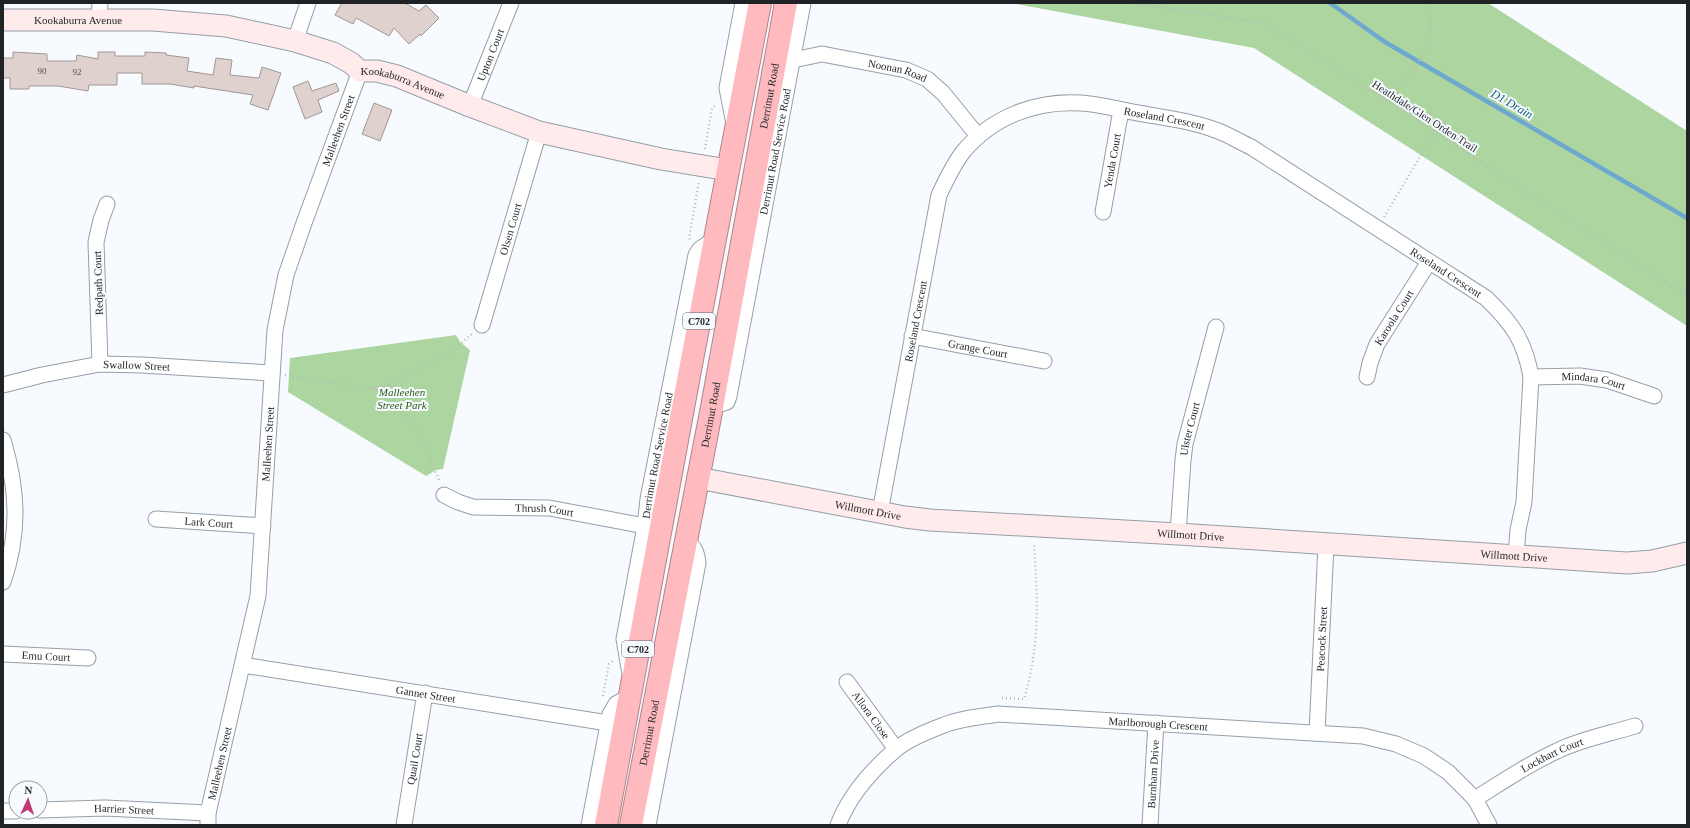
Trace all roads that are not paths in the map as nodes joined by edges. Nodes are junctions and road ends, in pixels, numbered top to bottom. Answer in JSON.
{"nodes":[{"id":1,"x":308,"y":3,"type":"edge"},
{"id":2,"x":511,"y":3,"type":"edge"},
{"id":3,"x":743,"y":3,"type":"edge"},
{"id":4,"x":760,"y":3,"type":"edge"},
{"id":5,"x":786,"y":3,"type":"edge"},
{"id":6,"x":803,"y":3,"type":"edge"},
{"id":7,"x":99,"y":12,"type":"edge"},
{"id":8,"x":3,"y":20,"type":"edge"},
{"id":9,"x":295,"y":42,"type":"junction"},
{"id":10,"x":793,"y":60,"type":"junction"},
{"id":11,"x":360,"y":71,"type":"junction"},
{"id":12,"x":470,"y":106,"type":"junction"},
{"id":13,"x":1121,"y":110,"type":"junction"},
{"id":14,"x":735,"y":130,"type":"junction"},
{"id":15,"x":538,"y":132,"type":"junction"},
{"id":16,"x":978,"y":136,"type":"junction"},
{"id":17,"x":728,"y":170,"type":"junction"},
{"id":18,"x":754,"y":175,"type":"junction"},
{"id":19,"x":107,"y":204,"type":"dead end"},
{"id":20,"x":1103,"y":212,"type":"dead end"},
{"id":21,"x":714,"y":239,"type":"junction"},
{"id":22,"x":1428,"y":262,"type":"junction"},
{"id":23,"x":482,"y":325,"type":"road end"},
{"id":24,"x":1216,"y":327,"type":"dead end"},
{"id":25,"x":912,"y":336,"type":"junction"},
{"id":26,"x":1044,"y":361,"type":"dead end"},
{"id":27,"x":100,"y":364,"type":"junction"},
{"id":28,"x":272,"y":373,"type":"junction"},
{"id":29,"x":1367,"y":377,"type":"dead end"},
{"id":30,"x":1531,"y":377,"type":"junction"},
{"id":31,"x":3,"y":385,"type":"edge"},
{"id":32,"x":1654,"y":396,"type":"dead end"},
{"id":33,"x":712,"y":407,"type":"junction"},
{"id":34,"x":3,"y":440,"type":"edge"},
{"id":35,"x":671,"y":473,"type":"junction"},
{"id":36,"x":698,"y":478,"type":"junction"},
{"id":37,"x":444,"y":495,"type":"road end"},
{"id":38,"x":880,"y":512,"type":"junction"},
{"id":39,"x":156,"y":519,"type":"dead end"},
{"id":40,"x":262,"y":526,"type":"junction"},
{"id":41,"x":645,"y":526,"type":"junction"},
{"id":42,"x":1178,"y":534,"type":"junction"},
{"id":43,"x":686,"y":541,"type":"junction"},
{"id":44,"x":1326,"y":545,"type":"junction"},
{"id":45,"x":1687,"y":553,"type":"edge"},
{"id":46,"x":1521,"y":556,"type":"junction"},
{"id":47,"x":655,"y":558,"type":"junction"},
{"id":48,"x":3,"y":582,"type":"edge"},
{"id":49,"x":3,"y":654,"type":"edge"},
{"id":50,"x":88,"y":658,"type":"dead end"},
{"id":51,"x":243,"y":665,"type":"junction"},
{"id":52,"x":847,"y":682,"type":"dead end"},
{"id":53,"x":631,"y":689,"type":"junction"},
{"id":54,"x":424,"y":693,"type":"junction"},
{"id":55,"x":653,"y":713,"type":"junction"},
{"id":56,"x":1156,"y":723,"type":"junction"},
{"id":57,"x":1635,"y":726,"type":"dead end"},
{"id":58,"x":615,"y":728,"type":"junction"},
{"id":59,"x":1317,"y":732,"type":"junction"},
{"id":60,"x":896,"y":749,"type":"junction"},
{"id":61,"x":1475,"y":799,"type":"junction"},
{"id":62,"x":48,"y":810,"type":"edge"},
{"id":63,"x":208,"y":819,"type":"edge"},
{"id":64,"x":404,"y":825,"type":"edge"},
{"id":65,"x":588,"y":825,"type":"edge"},
{"id":66,"x":606,"y":825,"type":"edge"},
{"id":67,"x":631,"y":825,"type":"edge"},
{"id":68,"x":648,"y":825,"type":"edge"},
{"id":69,"x":838,"y":825,"type":"edge"},
{"id":70,"x":1150,"y":825,"type":"edge"},
{"id":71,"x":1489,"y":825,"type":"edge"}],
"edges":[{"from":1,"to":9,"type":"street"},
{"from":2,"to":12,"type":"street","name":"Upton Court"},
{"from":3,"to":14,"type":"street"},
{"from":4,"to":14,"type":"highway","number":"C702"},
{"from":5,"to":18,"type":"highway","name":"Derrimut Road","number":"C702"},
{"from":6,"to":10,"type":"street","name":"Derrimut Road Service Road"},
{"from":7,"to":8,"type":"street","name":"Kookaburra Avenue"},
{"from":7,"to":9,"type":"street","name":"Kookaburra Avenue"},
{"from":9,"to":11,"type":"street","name":"Kookaburra Avenue"},
{"from":10,"to":16,"type":"street","name":"Noonan Road"},
{"from":10,"to":33,"type":"street","name":"Derrimut Road Service Road"},
{"from":11,"to":12,"type":"street","name":"Kookaburra Avenue"},
{"from":11,"to":28,"type":"street","name":"Malleehen Street"},
{"from":12,"to":15,"type":"street","name":"Kookaburra Avenue"},
{"from":13,"to":16,"type":"street","name":"Roseland Crescent"},
{"from":13,"to":20,"type":"street","name":"Yenda Court"},
{"from":13,"to":22,"type":"street","name":"Roseland Crescent"},
{"from":14,"to":17,"type":"highway","number":"C702"},
{"from":15,"to":17,"type":"street","name":"Kookaburra Avenue"},
{"from":15,"to":23,"type":"street","name":"Olsen Court"},
{"from":16,"to":25,"type":"street","name":"Roseland Crescent"},
{"from":17,"to":18,"type":"highway"},
{"from":17,"to":21,"type":"highway","number":"C702"},
{"from":18,"to":33,"type":"highway","name":"Derrimut Road","number":"C702"},
{"from":19,"to":27,"type":"street","name":"Redpath Court"},
{"from":21,"to":35,"type":"highway","number":"C702"},
{"from":21,"to":41,"type":"street","name":"Derrimut Road Service Road"},
{"from":22,"to":29,"type":"street","name":"Karoola Court"},
{"from":22,"to":30,"type":"street","name":"Roseland Crescent"},
{"from":24,"to":42,"type":"street","name":"Ulster Court"},
{"from":25,"to":26,"type":"street","name":"Grange Court"},
{"from":25,"to":38,"type":"street","name":"Roseland Crescent"},
{"from":27,"to":28,"type":"street","name":"Swallow Street"},
{"from":27,"to":31,"type":"street","name":"Swallow Street"},
{"from":28,"to":40,"type":"street","name":"Malleehen Street"},
{"from":30,"to":32,"type":"street","name":"Mindara Court"},
{"from":30,"to":46,"type":"street","name":"Roseland Crescent"},
{"from":33,"to":36,"type":"highway","name":"Derrimut Road","number":"C702"},
{"from":34,"to":48,"type":"street"},
{"from":35,"to":36,"type":"highway"},
{"from":35,"to":47,"type":"highway","number":"C702"},
{"from":36,"to":38,"type":"street","name":"Willmott Drive"},
{"from":36,"to":43,"type":"highway","name":"Derrimut Road","number":"C702"},
{"from":37,"to":41,"type":"street","name":"Thrush Court"},
{"from":38,"to":42,"type":"street","name":"Willmott Drive"},
{"from":39,"to":40,"type":"street","name":"Lark Court"},
{"from":40,"to":51,"type":"street","name":"Malleehen Street"},
{"from":41,"to":53,"type":"street","name":"Derrimut Road Service Road"},
{"from":42,"to":44,"type":"street","name":"Willmott Drive"},
{"from":43,"to":47,"type":"highway"},
{"from":43,"to":55,"type":"highway","name":"Derrimut Road","number":"C702"},
{"from":43,"to":68,"type":"street"},
{"from":44,"to":46,"type":"street","name":"Willmott Drive"},
{"from":44,"to":59,"type":"street","name":"Peacock Street"},
{"from":45,"to":46,"type":"street","name":"Willmott Drive"},
{"from":47,"to":53,"type":"highway","number":"C702"},
{"from":49,"to":50,"type":"street","name":"Emu Court"},
{"from":51,"to":54,"type":"street","name":"Gannet Street"},
{"from":51,"to":63,"type":"street","name":"Malleehen Street"},
{"from":52,"to":60,"type":"street","name":"Allora Close"},
{"from":53,"to":58,"type":"highway","number":"C702"},
{"from":54,"to":58,"type":"street","name":"Gannet Street"},
{"from":54,"to":64,"type":"street","name":"Quail Court"},
{"from":55,"to":58,"type":"highway"},
{"from":55,"to":67,"type":"highway","name":"Derrimut Road","number":"C702"},
{"from":56,"to":59,"type":"street","name":"Marlborough Crescent"},
{"from":56,"to":60,"type":"street","name":"Marlborough Crescent"},
{"from":56,"to":70,"type":"street","name":"Burnham Drive"},
{"from":57,"to":61,"type":"street","name":"Lockhart Court"},
{"from":58,"to":65,"type":"street"},
{"from":58,"to":66,"type":"highway","number":"C702"},
{"from":59,"to":61,"type":"street","name":"Marlborough Crescent"},
{"from":60,"to":69,"type":"street","name":"Marlborough Crescent"},
{"from":61,"to":71,"type":"street","name":"Marlborough Crescent"},
{"from":62,"to":63,"type":"street","name":"Harrier Street"}]}
